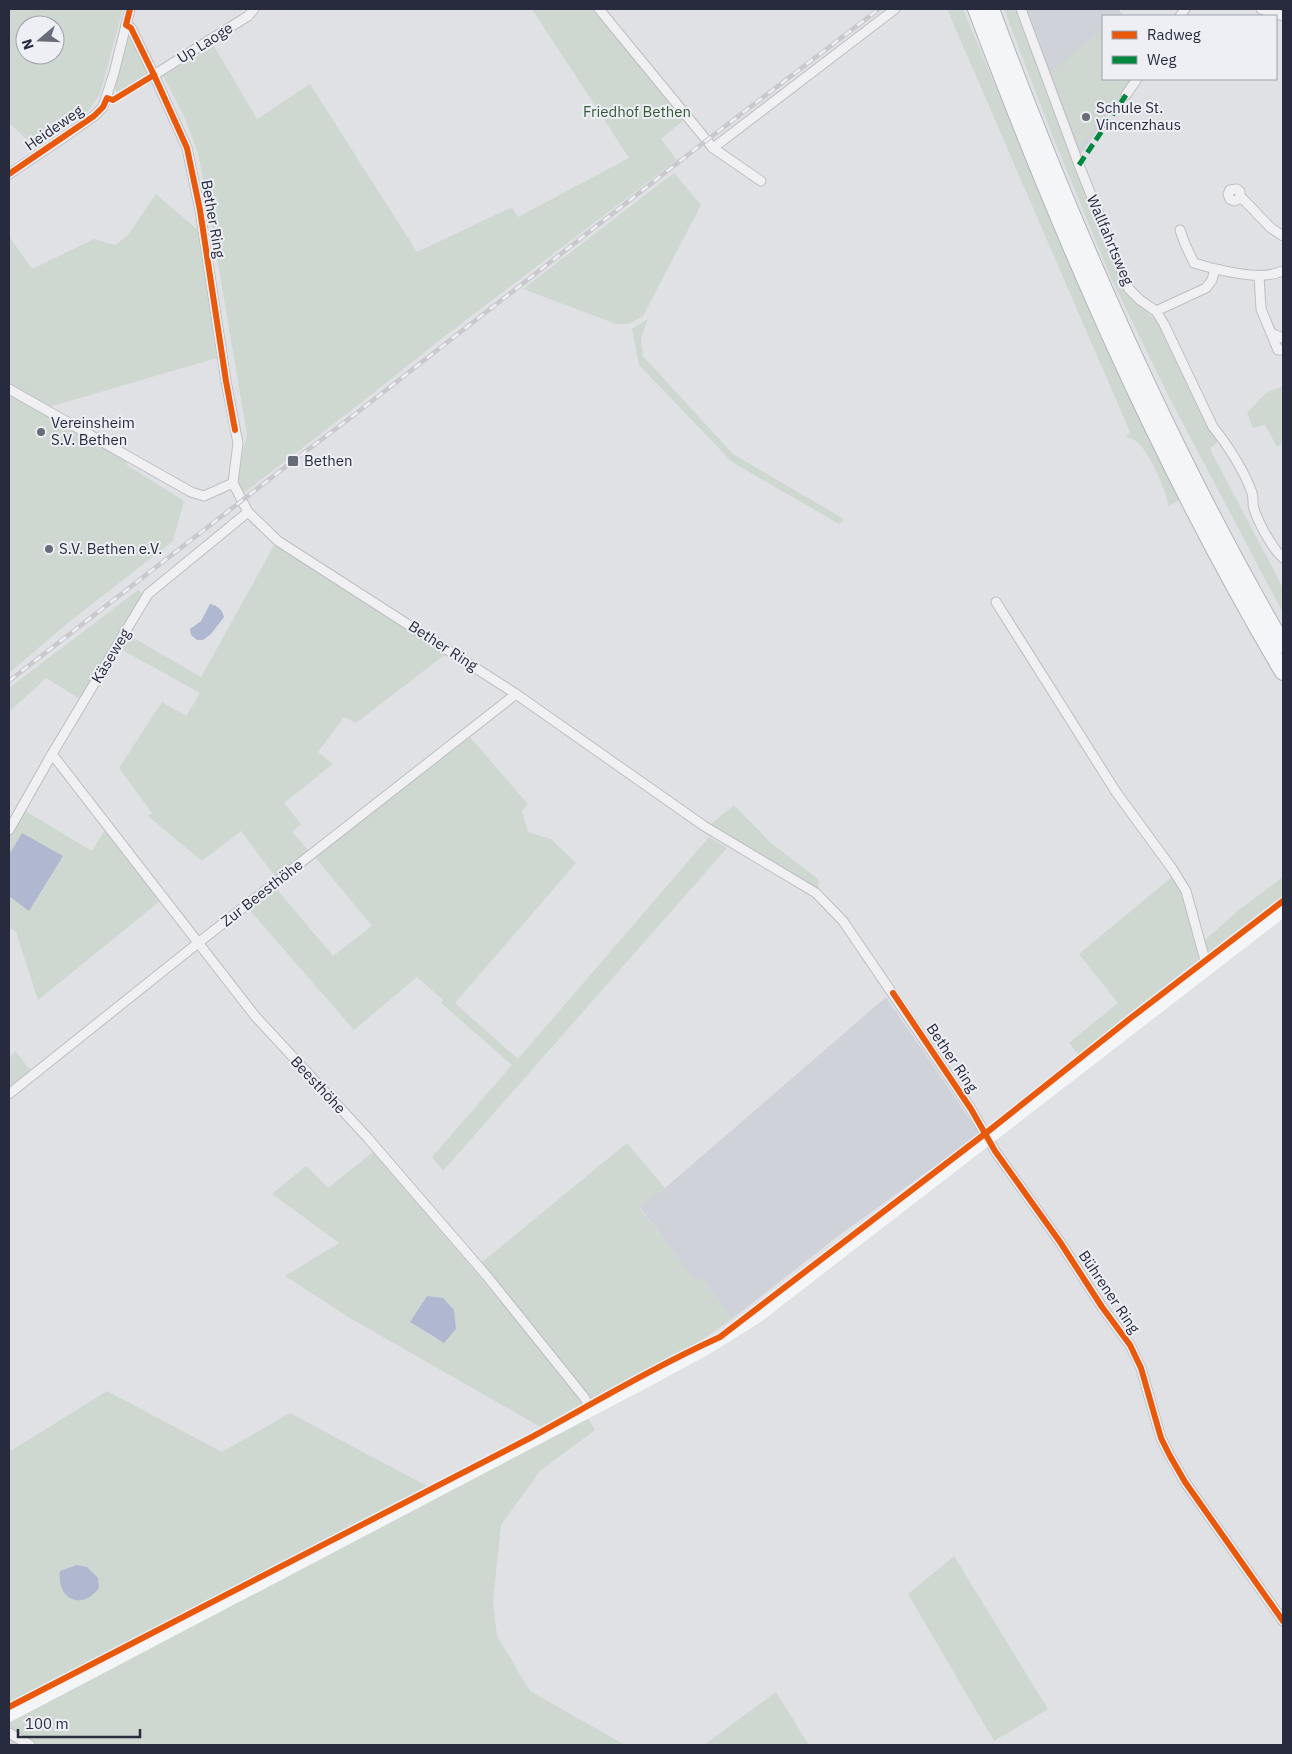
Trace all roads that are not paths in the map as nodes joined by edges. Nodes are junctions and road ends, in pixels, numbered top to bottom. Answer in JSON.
{"nodes":[{"id":1,"x":130,"y":9,"type":"edge"},
{"id":2,"x":254,"y":9,"type":"edge"},
{"id":3,"x":598,"y":9,"type":"edge"},
{"id":4,"x":895,"y":9,"type":"edge"},
{"id":5,"x":976,"y":9,"type":"edge"},
{"id":6,"x":991,"y":9,"type":"edge"},
{"id":7,"x":1021,"y":9,"type":"edge"},
{"id":8,"x":1262,"y":9,"type":"edge"},
{"id":9,"x":1283,"y":16,"type":"edge"},
{"id":10,"x":126,"y":24,"type":"junction"},
{"id":11,"x":154,"y":75,"type":"junction"},
{"id":12,"x":1136,"y":80,"type":"edge"},
{"id":13,"x":1126,"y":95,"type":"dead end"},
{"id":14,"x":713,"y":148,"type":"junction"},
{"id":15,"x":9,"y":174,"type":"edge"},
{"id":16,"x":761,"y":181,"type":"dead end"},
{"id":17,"x":1240,"y":196,"type":"dead end"},
{"id":18,"x":1180,"y":230,"type":"dead end"},
{"id":19,"x":1283,"y":236,"type":"edge"},
{"id":20,"x":1215,"y":269,"type":"junction"},
{"id":21,"x":1283,"y":271,"type":"edge"},
{"id":22,"x":1259,"y":276,"type":"junction"},
{"id":23,"x":1156,"y":311,"type":"junction"},
{"id":24,"x":1272,"y":334,"type":"junction"},
{"id":25,"x":1283,"y":338,"type":"edge"},
{"id":26,"x":1283,"y":350,"type":"edge"},
{"id":27,"x":9,"y":389,"type":"edge"},
{"id":28,"x":233,"y":483,"type":"junction"},
{"id":29,"x":248,"y":512,"type":"junction"},
{"id":30,"x":1283,"y":558,"type":"edge"},
{"id":31,"x":996,"y":602,"type":"dead end"},
{"id":32,"x":1283,"y":645,"type":"edge"},
{"id":33,"x":1283,"y":672,"type":"edge"},
{"id":34,"x":516,"y":694,"type":"junction"},
{"id":35,"x":52,"y":754,"type":"junction"},
{"id":36,"x":9,"y":830,"type":"edge"},
{"id":37,"x":1283,"y":911,"type":"edge"},
{"id":38,"x":198,"y":943,"type":"junction"},
{"id":39,"x":1209,"y":968,"type":"junction"},
{"id":40,"x":9,"y":1094,"type":"edge"},
{"id":41,"x":988,"y":1138,"type":"junction"},
{"id":42,"x":592,"y":1410,"type":"junction"},
{"id":43,"x":1283,"y":1621,"type":"edge"},
{"id":44,"x":9,"y":1716,"type":"edge"},
{"id":45,"x":9,"y":1733,"type":"edge"},
{"id":46,"x":30,"y":1745,"type":"edge"}],
"edges":[{"from":1,"to":10,"type":"street","name":"Heideweg"},
{"from":2,"to":11,"type":"street","name":"Up Laoge"},
{"from":3,"to":14,"type":"street"},
{"from":4,"to":14,"type":"street"},
{"from":5,"to":33,"type":"highway"},
{"from":6,"to":32,"type":"highway"},
{"from":7,"to":23,"type":"street","name":"Wallfahrtsweg"},
{"from":8,"to":9,"type":"street"},
{"from":10,"to":11,"type":"street","name":"Bether Ring"},
{"from":10,"to":15,"type":"street","name":"Heideweg"},
{"from":11,"to":28,"type":"street","name":"Bether Ring"},
{"from":12,"to":13,"type":"street"},
{"from":14,"to":16,"type":"street"},
{"from":17,"to":19,"type":"street"},
{"from":18,"to":20,"type":"street"},
{"from":20,"to":22,"type":"street"},
{"from":20,"to":23,"type":"street"},
{"from":21,"to":22,"type":"street"},
{"from":22,"to":24,"type":"street"},
{"from":23,"to":30,"type":"street","name":"Wallfahrtsweg"},
{"from":24,"to":25,"type":"street"},
{"from":24,"to":26,"type":"street"},
{"from":27,"to":28,"type":"street"},
{"from":28,"to":29,"type":"street","name":"Bether Ring"},
{"from":29,"to":34,"type":"street","name":"Bether Ring"},
{"from":29,"to":35,"type":"street","name":"Käseweg"},
{"from":31,"to":39,"type":"street"},
{"from":34,"to":38,"type":"street","name":"Zur Beesthöhe"},
{"from":34,"to":41,"type":"street","name":"Bether Ring"},
{"from":35,"to":36,"type":"street","name":"Käseweg"},
{"from":35,"to":38,"type":"street","name":"Beesthöhe"},
{"from":37,"to":39,"type":"street"},
{"from":38,"to":40,"type":"street","name":"Zur Beesthöhe"},
{"from":38,"to":42,"type":"street","name":"Beesthöhe"},
{"from":39,"to":41,"type":"street"},
{"from":41,"to":42,"type":"street"},
{"from":41,"to":43,"type":"street","name":"Bührener Ring"},
{"from":42,"to":44,"type":"street"},
{"from":45,"to":46,"type":"street"}]}
